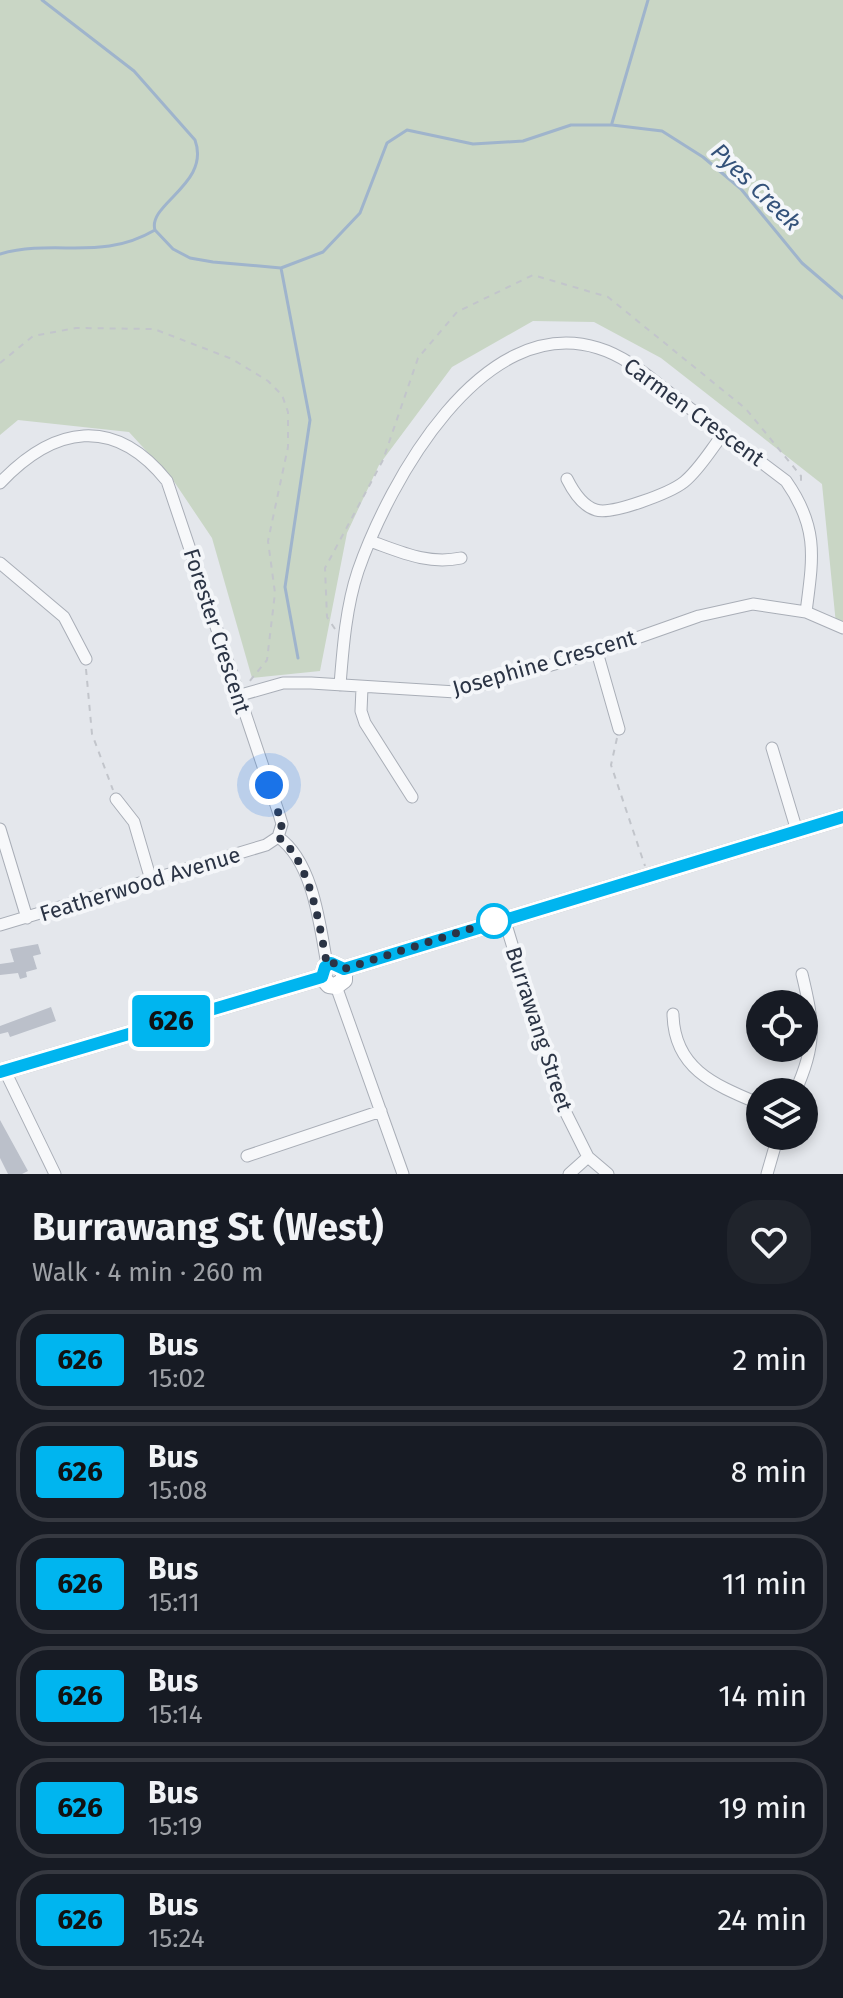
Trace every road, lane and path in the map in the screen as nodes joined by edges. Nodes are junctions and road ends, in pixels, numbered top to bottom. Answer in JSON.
{"nodes":[{"id":1,"x":0,"y":363,"type":"edge"},
{"id":2,"x":724,"y":433,"type":"junction"},
{"id":3,"x":567,"y":479,"type":"dead end"},
{"id":4,"x":0,"y":483,"type":"edge"},
{"id":5,"x":803,"y":505,"type":"junction"},
{"id":6,"x":370,"y":541,"type":"junction"},
{"id":7,"x":461,"y":558,"type":"dead end"},
{"id":8,"x":0,"y":563,"type":"edge"},
{"id":9,"x":806,"y":612,"type":"junction"},
{"id":10,"x":843,"y":628,"type":"edge"},
{"id":11,"x":344,"y":644,"type":"junction"},
{"id":12,"x":597,"y":652,"type":"junction"},
{"id":13,"x":86,"y":659,"type":"joint"},
{"id":14,"x":340,"y":685,"type":"junction"},
{"id":15,"x":362,"y":688,"type":"junction"},
{"id":16,"x":237,"y":696,"type":"junction"},
{"id":17,"x":619,"y":729,"type":"joint"},
{"id":18,"x":772,"y":748,"type":"dead end"},
{"id":19,"x":412,"y":797,"type":"dead end"},
{"id":20,"x":116,"y":799,"type":"joint"},
{"id":21,"x":843,"y":817,"type":"edge"},
{"id":22,"x":0,"y":829,"type":"edge"},
{"id":23,"x":797,"y":831,"type":"junction"},
{"id":24,"x":278,"y":837,"type":"junction"},
{"id":25,"x":648,"y":875,"type":"junction"},
{"id":26,"x":151,"y":880,"type":"junction"},
{"id":27,"x":27,"y":918,"type":"junction"},
{"id":28,"x":504,"y":918,"type":"junction"},
{"id":29,"x":0,"y":925,"type":"edge"},
{"id":30,"x":332,"y":974,"type":"junction"},
{"id":31,"x":802,"y":974,"type":"dead end"},
{"id":32,"x":673,"y":1014,"type":"dead end"},
{"id":33,"x":2,"y":1071,"type":"edge"},
{"id":34,"x":800,"y":1078,"type":"edge"},
{"id":35,"x":746,"y":1098,"type":"edge"},
{"id":36,"x":381,"y":1111,"type":"junction"},
{"id":37,"x":774,"y":1150,"type":"edge"},
{"id":38,"x":247,"y":1156,"type":"dead end"},
{"id":39,"x":588,"y":1157,"type":"junction"},
{"id":40,"x":55,"y":1174,"type":"edge"},
{"id":41,"x":403,"y":1174,"type":"edge"},
{"id":42,"x":569,"y":1174,"type":"edge"},
{"id":43,"x":608,"y":1174,"type":"edge"},
{"id":44,"x":767,"y":1174,"type":"edge"}],
"edges":[{"from":1,"to":16,"type":"path"},
{"from":2,"to":3,"type":"street"},
{"from":2,"to":5,"type":"street","name":"Carmen Crescent"},
{"from":2,"to":6,"type":"street","name":"Carmen Crescent"},
{"from":4,"to":16,"type":"street","name":"Forester Crescent"},
{"from":5,"to":9,"type":"street","name":"Carmen Crescent"},
{"from":5,"to":11,"type":"path"},
{"from":6,"to":7,"type":"street"},
{"from":6,"to":11,"type":"street","name":"Carmen Crescent"},
{"from":8,"to":13,"type":"street"},
{"from":9,"to":10,"type":"street","name":"Josephine Crescent"},
{"from":9,"to":12,"type":"street","name":"Josephine Crescent"},
{"from":11,"to":14,"type":"street","name":"Carmen Crescent"},
{"from":12,"to":15,"type":"street","name":"Josephine Crescent"},
{"from":12,"to":17,"type":"street"},
{"from":13,"to":20,"type":"path"},
{"from":14,"to":15,"type":"street","name":"Josephine Crescent"},
{"from":14,"to":16,"type":"street","name":"Josephine Crescent"},
{"from":15,"to":19,"type":"street"},
{"from":16,"to":24,"type":"street","name":"Forester Crescent"},
{"from":17,"to":25,"type":"path"},
{"from":18,"to":23,"type":"street"},
{"from":20,"to":26,"type":"street"},
{"from":21,"to":23,"type":"main road"},
{"from":22,"to":27,"type":"street"},
{"from":23,"to":25,"type":"main road"},
{"from":24,"to":26,"type":"street","name":"Featherwood Avenue"},
{"from":24,"to":30,"type":"street"},
{"from":25,"to":28,"type":"main road"},
{"from":26,"to":27,"type":"street","name":"Featherwood Avenue"},
{"from":27,"to":29,"type":"street","name":"Featherwood Avenue"},
{"from":28,"to":30,"type":"main road"},
{"from":28,"to":39,"type":"street","name":"Burrawang Street"},
{"from":30,"to":33,"type":"main road"},
{"from":30,"to":36,"type":"street"},
{"from":31,"to":34,"type":"street"},
{"from":32,"to":35,"type":"street"},
{"from":33,"to":40,"type":"street"},
{"from":36,"to":38,"type":"street"},
{"from":36,"to":41,"type":"street"},
{"from":37,"to":44,"type":"street"},
{"from":39,"to":42,"type":"street"},
{"from":39,"to":43,"type":"street","name":"Burrawang Street"}]}
